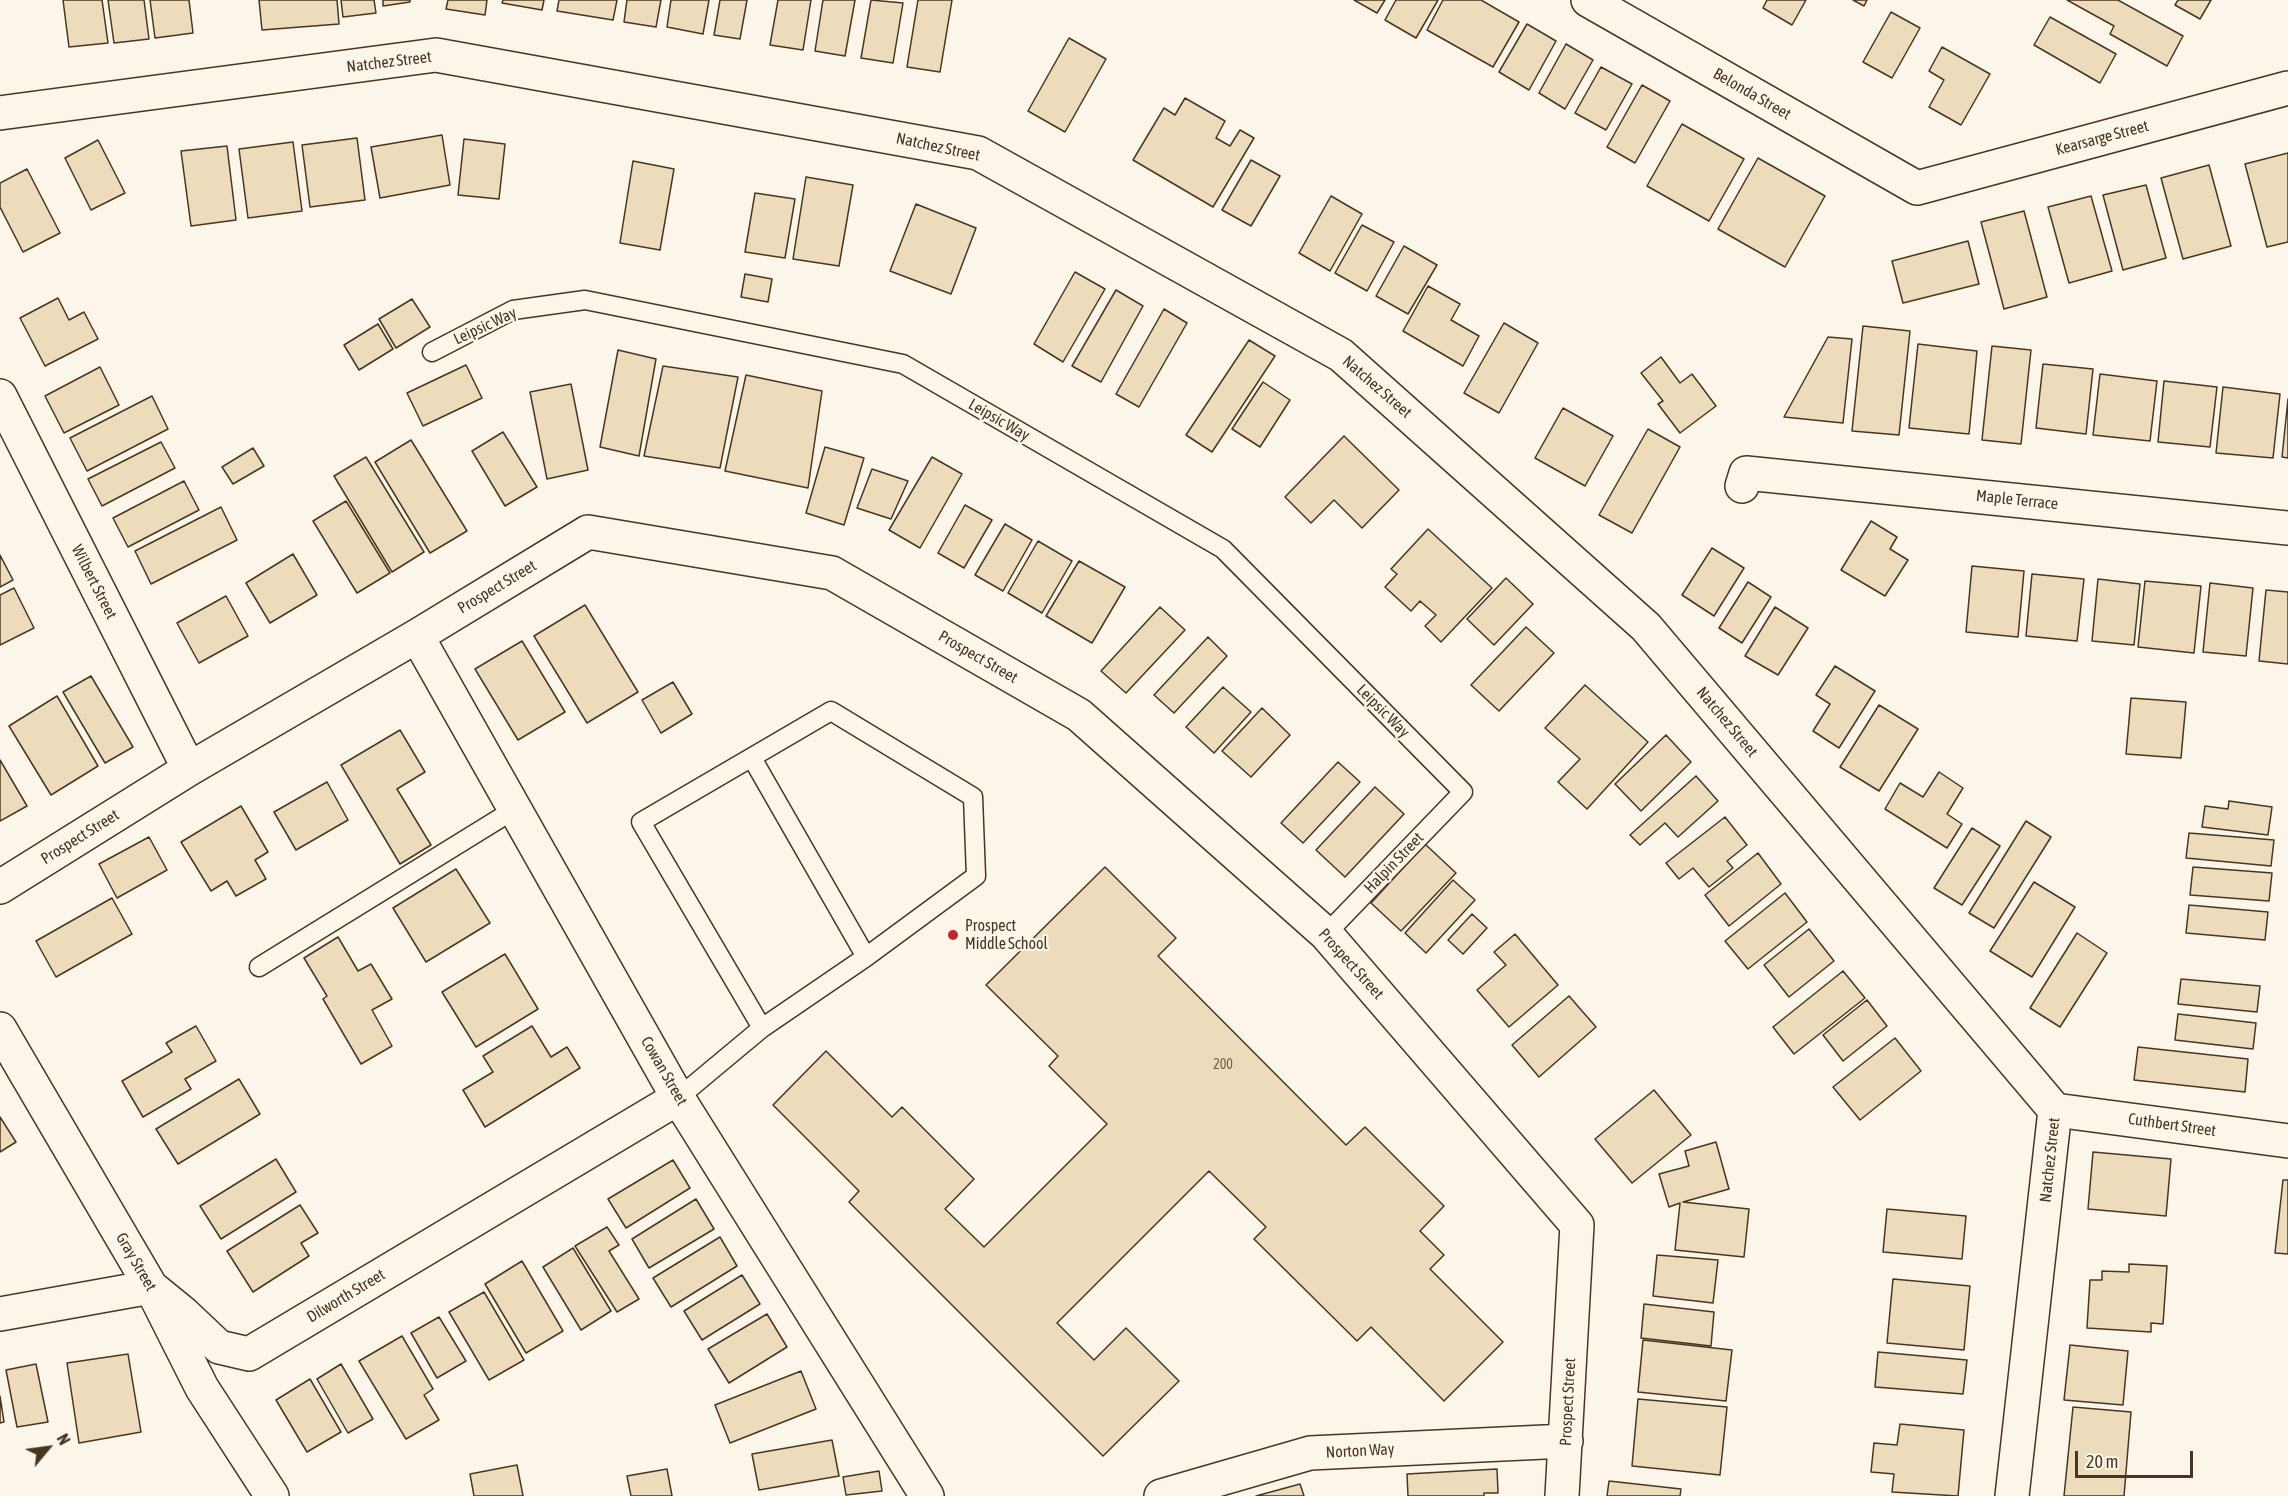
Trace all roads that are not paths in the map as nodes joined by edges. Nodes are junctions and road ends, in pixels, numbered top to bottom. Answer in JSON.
{"nodes":[{"id":1,"x":1588,"y":0,"type":"edge"},
{"id":2,"x":2288,"y":88,"type":"edge"},
{"id":3,"x":0,"y":113,"type":"edge"},
{"id":4,"x":1917,"y":188,"type":"joint"},
{"id":5,"x":432,"y":352,"type":"dead end"},
{"id":6,"x":0,"y":396,"type":"edge"},
{"id":7,"x":1744,"y":479,"type":"dead end"},
{"id":8,"x":2288,"y":528,"type":"edge"},
{"id":9,"x":417,"y":636,"type":"junction"},
{"id":10,"x":752,"y":758,"type":"junction"},
{"id":11,"x":189,"y":769,"type":"junction"},
{"id":12,"x":1463,"y":792,"type":"joint"},
{"id":13,"x":515,"y":809,"type":"junction"},
{"id":14,"x":0,"y":887,"type":"edge"},
{"id":15,"x":1326,"y":934,"type":"junction"},
{"id":16,"x":866,"y":957,"type":"junction"},
{"id":17,"x":259,"y":968,"type":"dead end"},
{"id":18,"x":762,"y":1028,"type":"junction"},
{"id":19,"x":0,"y":1029,"type":"edge"},
{"id":20,"x":678,"y":1098,"type":"junction"},
{"id":21,"x":2055,"y":1110,"type":"junction"},
{"id":22,"x":2288,"y":1141,"type":"edge"},
{"id":23,"x":151,"y":1287,"type":"junction"},
{"id":24,"x":0,"y":1314,"type":"edge"},
{"id":25,"x":1566,"y":1441,"type":"junction"},
{"id":26,"x":272,"y":1496,"type":"edge"},
{"id":27,"x":927,"y":1496,"type":"edge"},
{"id":28,"x":1161,"y":1496,"type":"edge"},
{"id":29,"x":1562,"y":1496,"type":"edge"},
{"id":30,"x":2012,"y":1496,"type":"edge"}],
"edges":[{"from":1,"to":4,"type":"street","name":"Belonda Street"},
{"from":2,"to":4,"type":"street","name":"Kearsarge Street"},
{"from":3,"to":21,"type":"street","name":"Natchez Street"},
{"from":5,"to":12,"type":"lane","name":"Leipsic Way"},
{"from":6,"to":11,"type":"street","name":"Wilbert Street"},
{"from":7,"to":8,"type":"street","name":"Maple Terrace"},
{"from":9,"to":11,"type":"street","name":"Prospect Street"},
{"from":9,"to":13,"type":"street","name":"Cowan Street"},
{"from":9,"to":15,"type":"street","name":"Prospect Street"},
{"from":10,"to":16,"type":"lane"},
{"from":10,"to":16,"type":"lane"},
{"from":10,"to":18,"type":"lane"},
{"from":11,"to":14,"type":"street","name":"Prospect Street"},
{"from":12,"to":15,"type":"lane","name":"Halpin Street"},
{"from":13,"to":17,"type":"lane"},
{"from":13,"to":20,"type":"street","name":"Cowan Street"},
{"from":15,"to":25,"type":"street","name":"Prospect Street"},
{"from":16,"to":18,"type":"lane"},
{"from":18,"to":20,"type":"lane"},
{"from":19,"to":23,"type":"street","name":"Gray Street"},
{"from":20,"to":23,"type":"street","name":"Dilworth Street"},
{"from":20,"to":27,"type":"street","name":"Cowan Street"},
{"from":21,"to":22,"type":"street","name":"Cuthbert Street"},
{"from":21,"to":30,"type":"street","name":"Natchez Street"},
{"from":23,"to":24,"type":"street"},
{"from":23,"to":26,"type":"street","name":"Gray Street"},
{"from":25,"to":28,"type":"street","name":"Norton Way"},
{"from":25,"to":29,"type":"street","name":"Prospect Street"}]}
